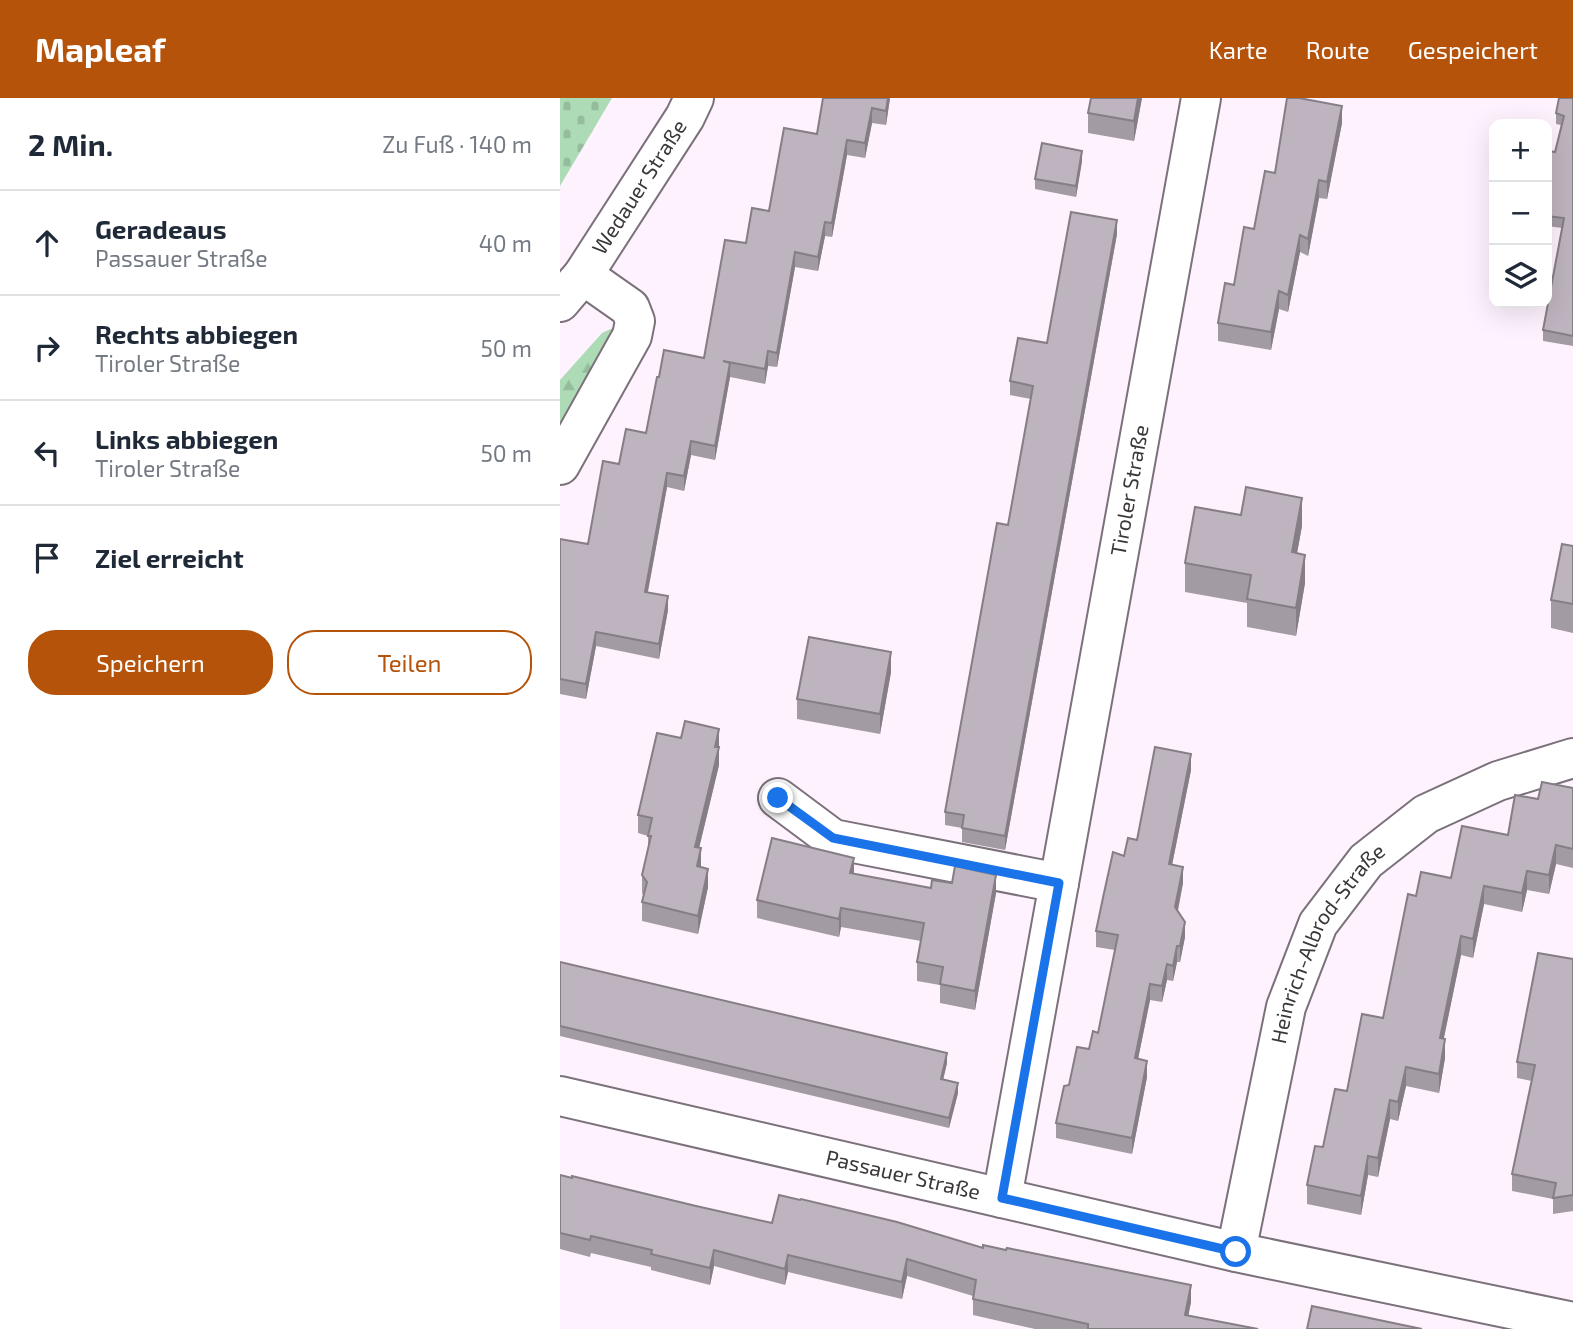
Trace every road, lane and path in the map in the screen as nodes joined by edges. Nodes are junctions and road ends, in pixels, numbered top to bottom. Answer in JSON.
{"nodes":[{"id":1,"x":694,"y":98,"type":"edge"},
{"id":2,"x":1201,"y":98,"type":"edge"},
{"id":3,"x":572,"y":288,"type":"edge"},
{"id":4,"x":560,"y":465,"type":"edge"},
{"id":5,"x":1573,"y":758,"type":"edge"},
{"id":6,"x":778,"y":798,"type":"dead end"},
{"id":7,"x":1059,"y":883,"type":"junction"},
{"id":8,"x":560,"y":1096,"type":"edge"},
{"id":9,"x":1002,"y":1198,"type":"junction"},
{"id":10,"x":1236,"y":1252,"type":"junction"},
{"id":11,"x":1573,"y":1322,"type":"edge"}],
"edges":[{"from":1,"to":3,"type":"street","name":"Wedauer Straße"},
{"from":2,"to":7,"type":"street","name":"Tiroler Straße"},
{"from":3,"to":4,"type":"street","name":"Wedauer Straße"},
{"from":5,"to":10,"type":"street","name":"Heinrich-Albrod-Straße"},
{"from":6,"to":7,"type":"street"},
{"from":7,"to":9,"type":"street","name":"Tiroler Straße"},
{"from":8,"to":9,"type":"street","name":"Passauer Straße"},
{"from":9,"to":10,"type":"street","name":"Passauer Straße"},
{"from":10,"to":11,"type":"street","name":"Passauer Straße"}]}
